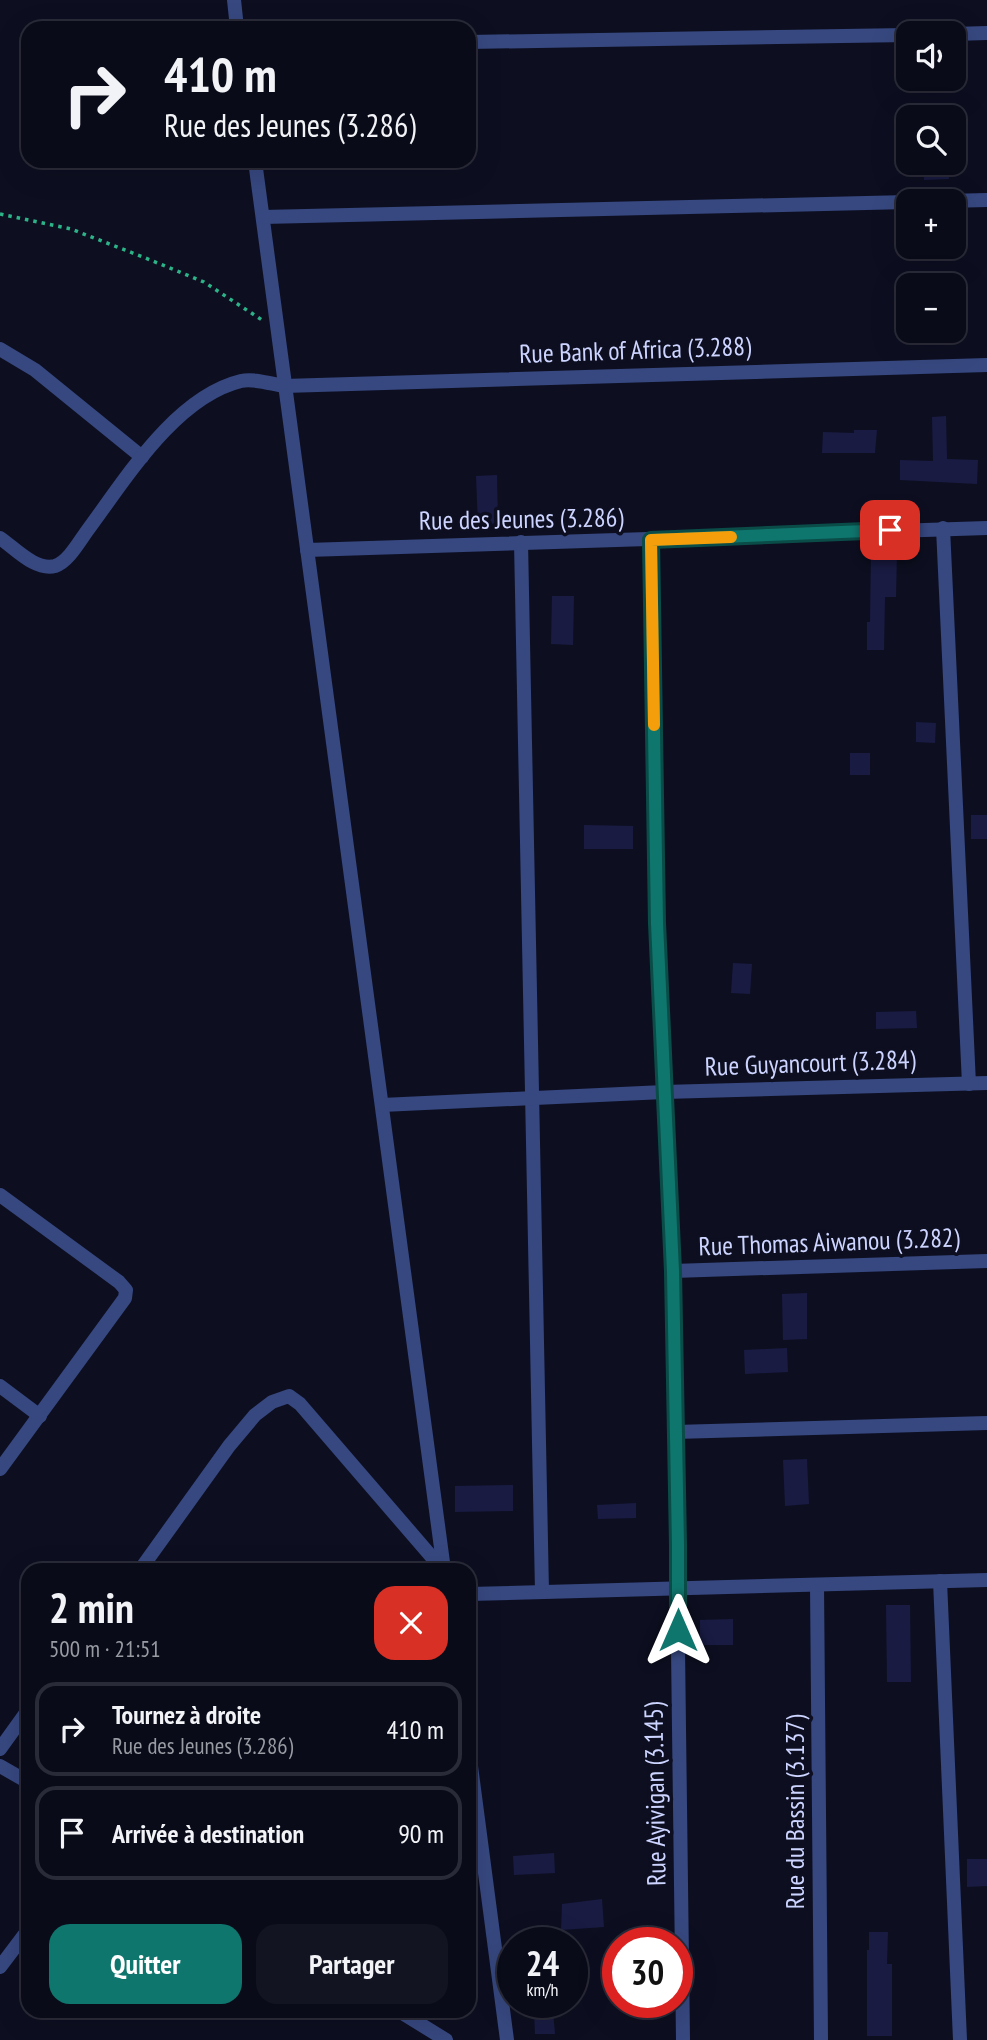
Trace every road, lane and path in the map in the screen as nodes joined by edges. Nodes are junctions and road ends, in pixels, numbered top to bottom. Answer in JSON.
{"nodes":[{"id":1,"x":234,"y":0,"type":"edge"},
{"id":2,"x":236,"y":21,"type":"edge"},
{"id":3,"x":987,"y":33,"type":"edge"},
{"id":4,"x":966,"y":34,"type":"edge"},
{"id":5,"x":896,"y":35,"type":"edge"},
{"id":6,"x":476,"y":43,"type":"edge"},
{"id":7,"x":256,"y":168,"type":"edge"},
{"id":8,"x":987,"y":200,"type":"edge"},
{"id":9,"x":966,"y":201,"type":"edge"},
{"id":10,"x":896,"y":202,"type":"edge"},
{"id":11,"x":0,"y":214,"type":"edge"},
{"id":12,"x":263,"y":217,"type":"junction"},
{"id":13,"x":278,"y":331,"type":"junction"},
{"id":14,"x":0,"y":349,"type":"edge"},
{"id":15,"x":987,"y":365,"type":"edge"},
{"id":16,"x":284,"y":386,"type":"junction"},
{"id":17,"x":142,"y":457,"type":"junction"},
{"id":18,"x":943,"y":528,"type":"junction"},
{"id":19,"x":987,"y":528,"type":"edge"},
{"id":20,"x":0,"y":538,"type":"edge"},
{"id":21,"x":651,"y":540,"type":"junction"},
{"id":22,"x":521,"y":542,"type":"junction"},
{"id":23,"x":307,"y":550,"type":"junction"},
{"id":24,"x":987,"y":1083,"type":"edge"},
{"id":25,"x":969,"y":1084,"type":"junction"},
{"id":26,"x":664,"y":1092,"type":"junction"},
{"id":27,"x":532,"y":1098,"type":"junction"},
{"id":28,"x":382,"y":1105,"type":"junction"},
{"id":29,"x":0,"y":1195,"type":"edge"},
{"id":30,"x":987,"y":1261,"type":"edge"},
{"id":31,"x":673,"y":1271,"type":"junction"},
{"id":32,"x":0,"y":1387,"type":"edge"},
{"id":33,"x":40,"y":1416,"type":"junction"},
{"id":34,"x":987,"y":1423,"type":"edge"},
{"id":35,"x":675,"y":1432,"type":"junction"},
{"id":36,"x":0,"y":1469,"type":"edge"},
{"id":37,"x":145,"y":1563,"type":"edge"},
{"id":38,"x":438,"y":1563,"type":"edge"},
{"id":39,"x":443,"y":1563,"type":"edge"},
{"id":40,"x":987,"y":1580,"type":"edge"},
{"id":41,"x":940,"y":1581,"type":"junction"},
{"id":42,"x":817,"y":1585,"type":"junction"},
{"id":43,"x":677,"y":1588,"type":"junction"},
{"id":44,"x":542,"y":1592,"type":"junction"},
{"id":45,"x":476,"y":1594,"type":"edge"},
{"id":46,"x":21,"y":1720,"type":"edge"},
{"id":47,"x":0,"y":1749,"type":"edge"},
{"id":48,"x":0,"y":1766,"type":"edge"},
{"id":49,"x":21,"y":1778,"type":"edge"},
{"id":50,"x":476,"y":1837,"type":"edge"},
{"id":51,"x":21,"y":1939,"type":"edge"},
{"id":52,"x":0,"y":1967,"type":"edge"},
{"id":53,"x":410,"y":2018,"type":"edge"},
{"id":54,"x":446,"y":2040,"type":"edge"},
{"id":55,"x":507,"y":2040,"type":"edge"},
{"id":56,"x":683,"y":2040,"type":"edge"},
{"id":57,"x":821,"y":2040,"type":"edge"},
{"id":58,"x":960,"y":2040,"type":"edge"}],
"edges":[{"from":1,"to":2,"type":"street"},
{"from":3,"to":4,"type":"street"},
{"from":5,"to":6,"type":"street"},
{"from":7,"to":12,"type":"street"},
{"from":8,"to":9,"type":"street"},
{"from":10,"to":12,"type":"street"},
{"from":11,"to":13,"type":"path"},
{"from":12,"to":13,"type":"street"},
{"from":13,"to":16,"type":"street"},
{"from":14,"to":17,"type":"street"},
{"from":15,"to":16,"type":"street","name":"Rue Bank of Africa (3.288)"},
{"from":16,"to":17,"type":"street","name":"Rue Bank of Africa (3.288)"},
{"from":16,"to":23,"type":"street"},
{"from":17,"to":20,"type":"street","name":"Rue Bank of Africa (3.288)"},
{"from":18,"to":19,"type":"street","name":"Rue des Jeunes (3.286)"},
{"from":18,"to":21,"type":"street","name":"Rue des Jeunes (3.286)"},
{"from":18,"to":25,"type":"street"},
{"from":21,"to":22,"type":"street","name":"Rue des Jeunes (3.286)"},
{"from":21,"to":26,"type":"street","name":"Rue Ayivigan (3.145)"},
{"from":22,"to":23,"type":"street","name":"Rue des Jeunes (3.286)"},
{"from":22,"to":27,"type":"street"},
{"from":23,"to":28,"type":"street"},
{"from":24,"to":25,"type":"street","name":"Rue Guyancourt (3.284)"},
{"from":25,"to":26,"type":"street","name":"Rue Guyancourt (3.284)"},
{"from":26,"to":27,"type":"street","name":"Rue Guyancourt (3.284)"},
{"from":26,"to":31,"type":"street","name":"Rue Ayivigan (3.145)"},
{"from":27,"to":28,"type":"street","name":"Rue Guyancourt (3.284)"},
{"from":27,"to":44,"type":"street"},
{"from":28,"to":39,"type":"street"},
{"from":29,"to":33,"type":"street"},
{"from":30,"to":31,"type":"street","name":"Rue Thomas Aiwanou (3.282)"},
{"from":31,"to":35,"type":"street","name":"Rue Ayivigan (3.145)"},
{"from":32,"to":33,"type":"street"},
{"from":33,"to":36,"type":"street"},
{"from":34,"to":35,"type":"street"},
{"from":35,"to":43,"type":"street","name":"Rue Ayivigan (3.145)"},
{"from":37,"to":38,"type":"street"},
{"from":40,"to":41,"type":"street"},
{"from":41,"to":42,"type":"street"},
{"from":41,"to":58,"type":"street"},
{"from":42,"to":43,"type":"street"},
{"from":42,"to":57,"type":"street","name":"Rue du Bassin (3.137)"},
{"from":43,"to":44,"type":"street"},
{"from":43,"to":56,"type":"street","name":"Rue Ayivigan (3.145)"},
{"from":44,"to":45,"type":"street"},
{"from":46,"to":47,"type":"street"},
{"from":48,"to":49,"type":"street"},
{"from":50,"to":55,"type":"street"},
{"from":51,"to":52,"type":"street"},
{"from":53,"to":54,"type":"street"}]}
